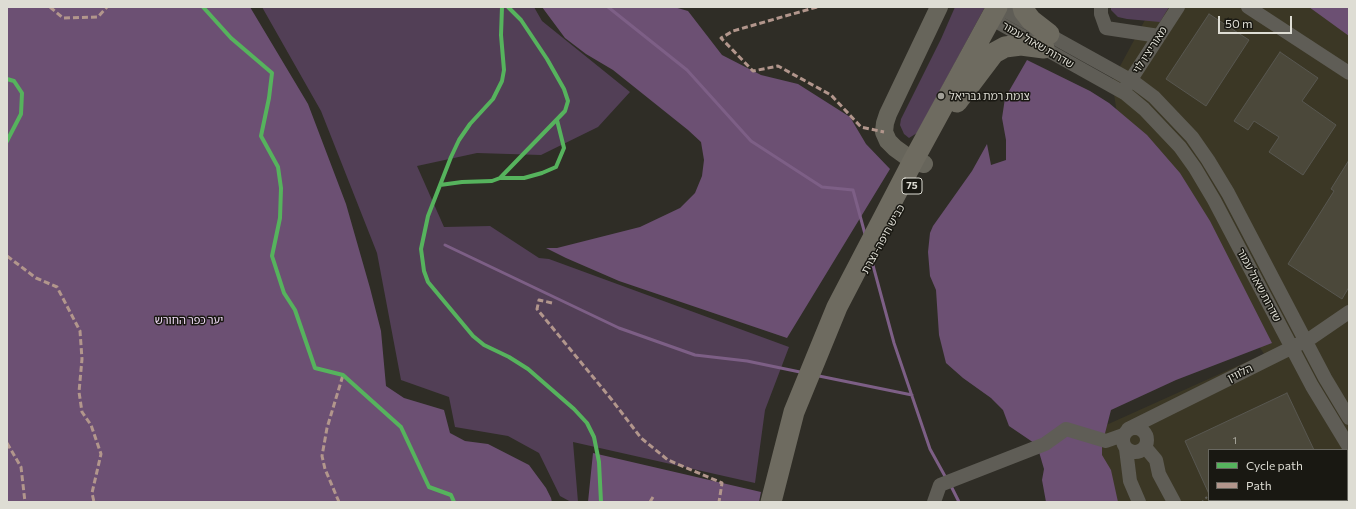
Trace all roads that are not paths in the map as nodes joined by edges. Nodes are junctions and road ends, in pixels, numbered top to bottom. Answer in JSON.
{"nodes":[{"id":1,"x":939,"y":7,"type":"edge"},
{"id":2,"x":1101,"y":7,"type":"edge"},
{"id":3,"x":1178,"y":7,"type":"edge"},
{"id":4,"x":1248,"y":7,"type":"edge"},
{"id":5,"x":1004,"y":11,"type":"edge"},
{"id":6,"x":1159,"y":36,"type":"junction"},
{"id":7,"x":1046,"y":41,"type":"junction"},
{"id":8,"x":1349,"y":73,"type":"edge"},
{"id":9,"x":1131,"y":80,"type":"junction"},
{"id":10,"x":1123,"y":92,"type":"junction"},
{"id":11,"x":955,"y":104,"type":"junction"},
{"id":12,"x":918,"y":162,"type":"junction"},
{"id":13,"x":1349,"y":312,"type":"edge"},
{"id":14,"x":1306,"y":341,"type":"junction"},
{"id":15,"x":1292,"y":348,"type":"junction"},
{"id":16,"x":1349,"y":418,"type":"edge"},
{"id":17,"x":1126,"y":432,"type":"junction"},
{"id":18,"x":1145,"y":447,"type":"junction"},
{"id":19,"x":1349,"y":447,"type":"edge"},
{"id":20,"x":1126,"y":449,"type":"junction"},
{"id":21,"x":771,"y":502,"type":"edge"},
{"id":22,"x":934,"y":502,"type":"edge"},
{"id":23,"x":1138,"y":502,"type":"edge"},
{"id":24,"x":1174,"y":502,"type":"edge"}],
"edges":[{"from":1,"to":12,"type":"main road"},
{"from":2,"to":6,"type":"street"},
{"from":3,"to":6,"type":"street","name":"מאוריציו לוי"},
{"from":4,"to":8,"type":"street"},
{"from":5,"to":7,"type":"street","name":"שדרות שאול עמור"},
{"from":5,"to":7,"type":"highway"},
{"from":5,"to":11,"type":"highway","name":"כביש חיפה-נצרת","number":"75"},
{"from":5,"to":12,"type":"highway","name":"כביש חיפה-נצרת","number":"75"},
{"from":6,"to":9,"type":"street","name":"מאוריציו לוי"},
{"from":7,"to":9,"type":"street","name":"שדרות שאול עמור"},
{"from":7,"to":10,"type":"street","name":"שדרות שאול עמור"},
{"from":7,"to":11,"type":"highway"},
{"from":9,"to":10,"type":"street","name":"מאוריציו לוי"},
{"from":9,"to":14,"type":"street","name":"שדרות שאול עמור"},
{"from":10,"to":15,"type":"street","name":"שדרות שאול עמור"},
{"from":11,"to":12,"type":"highway","name":"כביש חיפה-נצרת","number":"75"},
{"from":12,"to":21,"type":"highway","name":"כביש חיפה-נצרת","number":"75"},
{"from":13,"to":14,"type":"street","name":"הלווין"},
{"from":14,"to":15,"type":"street","name":"הלווין"},
{"from":14,"to":16,"type":"street","name":"שדרות שאול עמור"},
{"from":15,"to":17,"type":"street","name":"הלווין"},
{"from":15,"to":19,"type":"street","name":"שדרות שאול עמור"},
{"from":17,"to":18,"type":"street"},
{"from":17,"to":20,"type":"street"},
{"from":17,"to":22,"type":"street","name":"הלווין"},
{"from":18,"to":20,"type":"street"},
{"from":18,"to":24,"type":"street"},
{"from":20,"to":23,"type":"street"}]}
